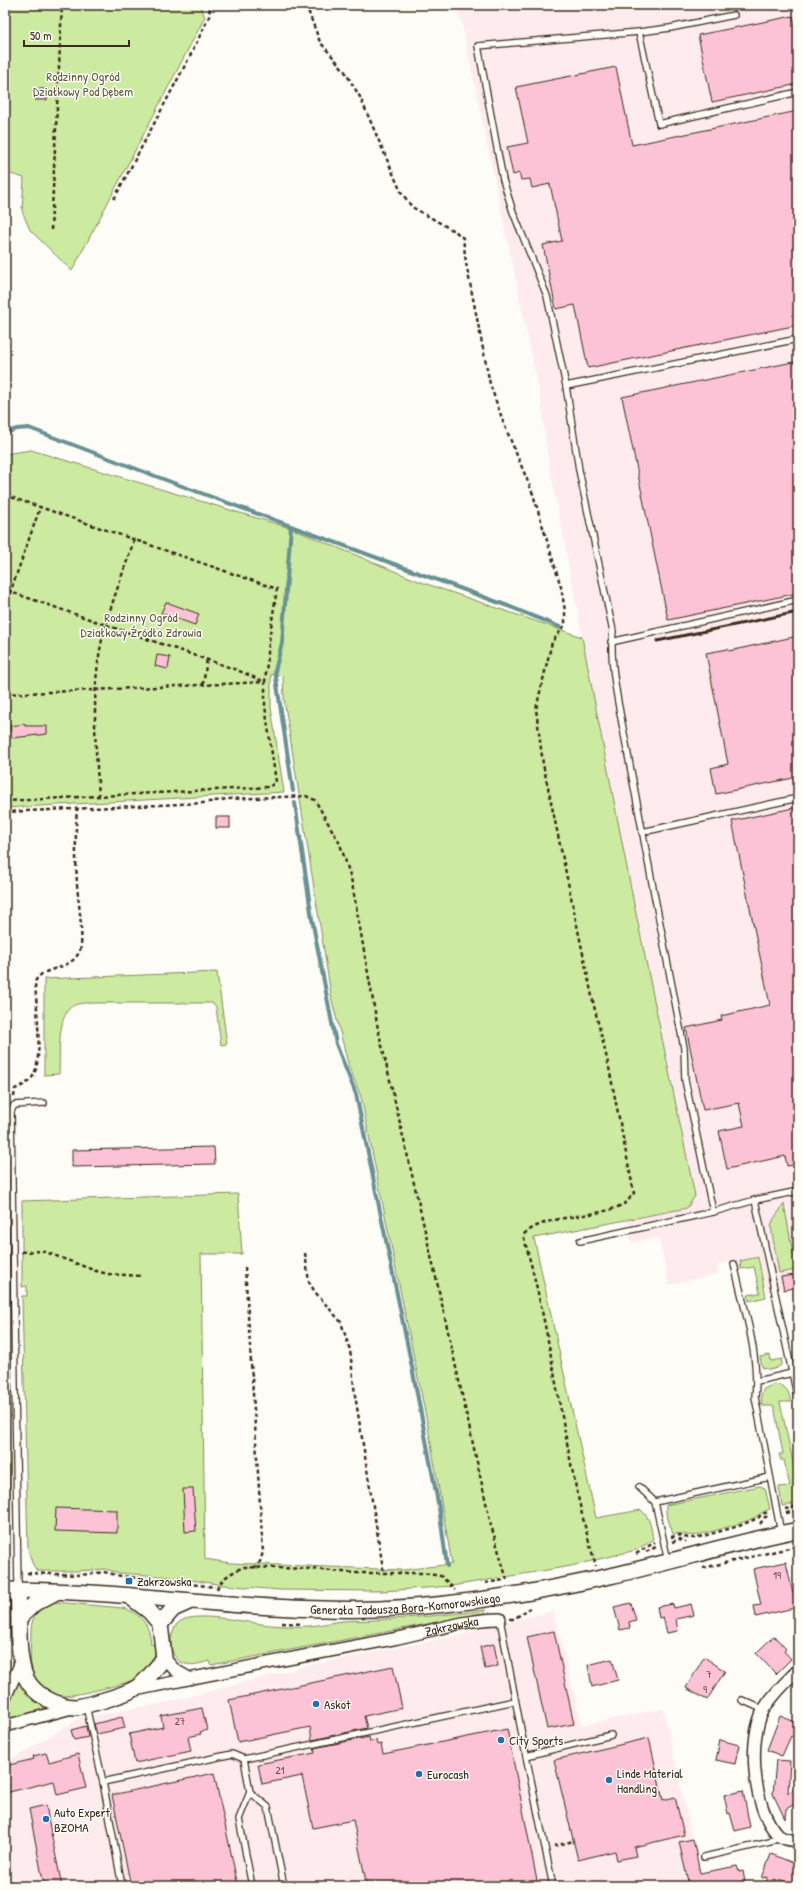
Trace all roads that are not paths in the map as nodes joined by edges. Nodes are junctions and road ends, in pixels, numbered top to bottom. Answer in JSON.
{"nodes":[{"id":1,"x":734,"y":15,"type":"dead end"},
{"id":2,"x":639,"y":32,"type":"junction"},
{"id":3,"x":798,"y":92,"type":"edge"},
{"id":4,"x":798,"y":339,"type":"edge"},
{"id":5,"x":566,"y":386,"type":"junction"},
{"id":6,"x":798,"y":600,"type":"edge"},
{"id":7,"x":611,"y":642,"type":"junction"},
{"id":8,"x":798,"y":798,"type":"edge"},
{"id":9,"x":642,"y":832,"type":"junction"},
{"id":10,"x":44,"y":1103,"type":"dead end"},
{"id":11,"x":798,"y":1191,"type":"edge"},
{"id":12,"x":756,"y":1200,"type":"junction"},
{"id":13,"x":713,"y":1212,"type":"junction"},
{"id":14,"x":580,"y":1241,"type":"dead end"},
{"id":15,"x":734,"y":1264,"type":"dead end"},
{"id":16,"x":792,"y":1373,"type":"junction"},
{"id":17,"x":757,"y":1381,"type":"junction"},
{"id":18,"x":797,"y":1397,"type":"edge"},
{"id":19,"x":770,"y":1477,"type":"junction"},
{"id":20,"x":639,"y":1487,"type":"dead end"},
{"id":21,"x":655,"y":1502,"type":"junction"},
{"id":22,"x":798,"y":1530,"type":"edge"},
{"id":23,"x":781,"y":1533,"type":"junction"},
{"id":24,"x":668,"y":1562,"type":"junction"},
{"id":25,"x":12,"y":1590,"type":"edge"},
{"id":26,"x":57,"y":1591,"type":"junction"},
{"id":27,"x":129,"y":1596,"type":"junction"},
{"id":28,"x":191,"y":1601,"type":"junction"},
{"id":29,"x":20,"y":1617,"type":"junction"},
{"id":30,"x":500,"y":1619,"type":"joint"},
{"id":31,"x":160,"y":1624,"type":"junction"},
{"id":32,"x":164,"y":1658,"type":"junction"},
{"id":33,"x":21,"y":1662,"type":"junction"},
{"id":34,"x":798,"y":1670,"type":"edge"},
{"id":35,"x":189,"y":1678,"type":"junction"},
{"id":36,"x":132,"y":1690,"type":"junction"},
{"id":37,"x":5,"y":1698,"type":"edge"},
{"id":38,"x":742,"y":1700,"type":"dead end"},
{"id":39,"x":515,"y":1701,"type":"junction"},
{"id":40,"x":81,"y":1706,"type":"junction"},
{"id":41,"x":764,"y":1710,"type":"junction"},
{"id":42,"x":5,"y":1726,"type":"edge"},
{"id":43,"x":611,"y":1735,"type":"dead end"},
{"id":44,"x":526,"y":1756,"type":"junction"},
{"id":45,"x":244,"y":1760,"type":"junction"},
{"id":46,"x":103,"y":1782,"type":"junction"},
{"id":47,"x":250,"y":1792,"type":"junction"},
{"id":48,"x":778,"y":1836,"type":"junction"},
{"id":49,"x":798,"y":1841,"type":"edge"},
{"id":50,"x":704,"y":1857,"type":"dead end"},
{"id":51,"x":122,"y":1886,"type":"edge"},
{"id":52,"x":252,"y":1886,"type":"edge"},
{"id":53,"x":284,"y":1886,"type":"edge"},
{"id":54,"x":554,"y":1886,"type":"edge"}],
"edges":[{"from":1,"to":2,"type":"lane"},
{"from":2,"to":3,"type":"lane"},
{"from":2,"to":5,"type":"lane"},
{"from":4,"to":5,"type":"lane"},
{"from":5,"to":7,"type":"lane"},
{"from":6,"to":7,"type":"lane"},
{"from":7,"to":9,"type":"lane"},
{"from":8,"to":9,"type":"lane"},
{"from":9,"to":13,"type":"lane"},
{"from":10,"to":25,"type":"lane"},
{"from":11,"to":12,"type":"lane"},
{"from":12,"to":13,"type":"lane"},
{"from":12,"to":16,"type":"lane"},
{"from":13,"to":14,"type":"lane"},
{"from":15,"to":17,"type":"lane"},
{"from":16,"to":17,"type":"lane"},
{"from":16,"to":18,"type":"lane"},
{"from":17,"to":19,"type":"lane"},
{"from":19,"to":21,"type":"lane"},
{"from":19,"to":23,"type":"lane"},
{"from":20,"to":21,"type":"lane"},
{"from":21,"to":24,"type":"lane"},
{"from":22,"to":23,"type":"street","name":"Generała Tadeusza Bora-Komorowskiego"},
{"from":23,"to":24,"type":"street","name":"Generała Tadeusza Bora-Komorowskiego"},
{"from":24,"to":28,"type":"street","name":"Generała Tadeusza Bora-Komorowskiego"},
{"from":25,"to":26,"type":"street","name":"Generała Tadeusza Bora-Komorowskiego"},
{"from":25,"to":29,"type":"street"},
{"from":26,"to":27,"type":"street","name":"Generała Tadeusza Bora-Komorowskiego"},
{"from":26,"to":29,"type":"street"},
{"from":27,"to":28,"type":"street","name":"Generała Tadeusza Bora-Komorowskiego"},
{"from":27,"to":31,"type":"street"},
{"from":28,"to":31,"type":"street"},
{"from":29,"to":33,"type":"street"},
{"from":30,"to":35,"type":"street","name":"Zakrzowska"},
{"from":30,"to":39,"type":"lane"},
{"from":31,"to":32,"type":"street"},
{"from":32,"to":35,"type":"street"},
{"from":32,"to":36,"type":"street"},
{"from":33,"to":37,"type":"street"},
{"from":33,"to":40,"type":"street"},
{"from":34,"to":41,"type":"street"},
{"from":35,"to":36,"type":"street","name":"Zakrzowska"},
{"from":36,"to":40,"type":"street","name":"Zakrzowska"},
{"from":38,"to":41,"type":"lane"},
{"from":39,"to":44,"type":"lane"},
{"from":39,"to":45,"type":"lane"},
{"from":40,"to":42,"type":"street","name":"Zakrzowska"},
{"from":40,"to":46,"type":"lane"},
{"from":41,"to":48,"type":"street"},
{"from":43,"to":44,"type":"lane"},
{"from":44,"to":54,"type":"lane"},
{"from":45,"to":46,"type":"lane"},
{"from":45,"to":47,"type":"lane"},
{"from":46,"to":51,"type":"lane"},
{"from":47,"to":52,"type":"lane"},
{"from":47,"to":53,"type":"lane"},
{"from":48,"to":49,"type":"street"},
{"from":48,"to":50,"type":"lane"}]}
